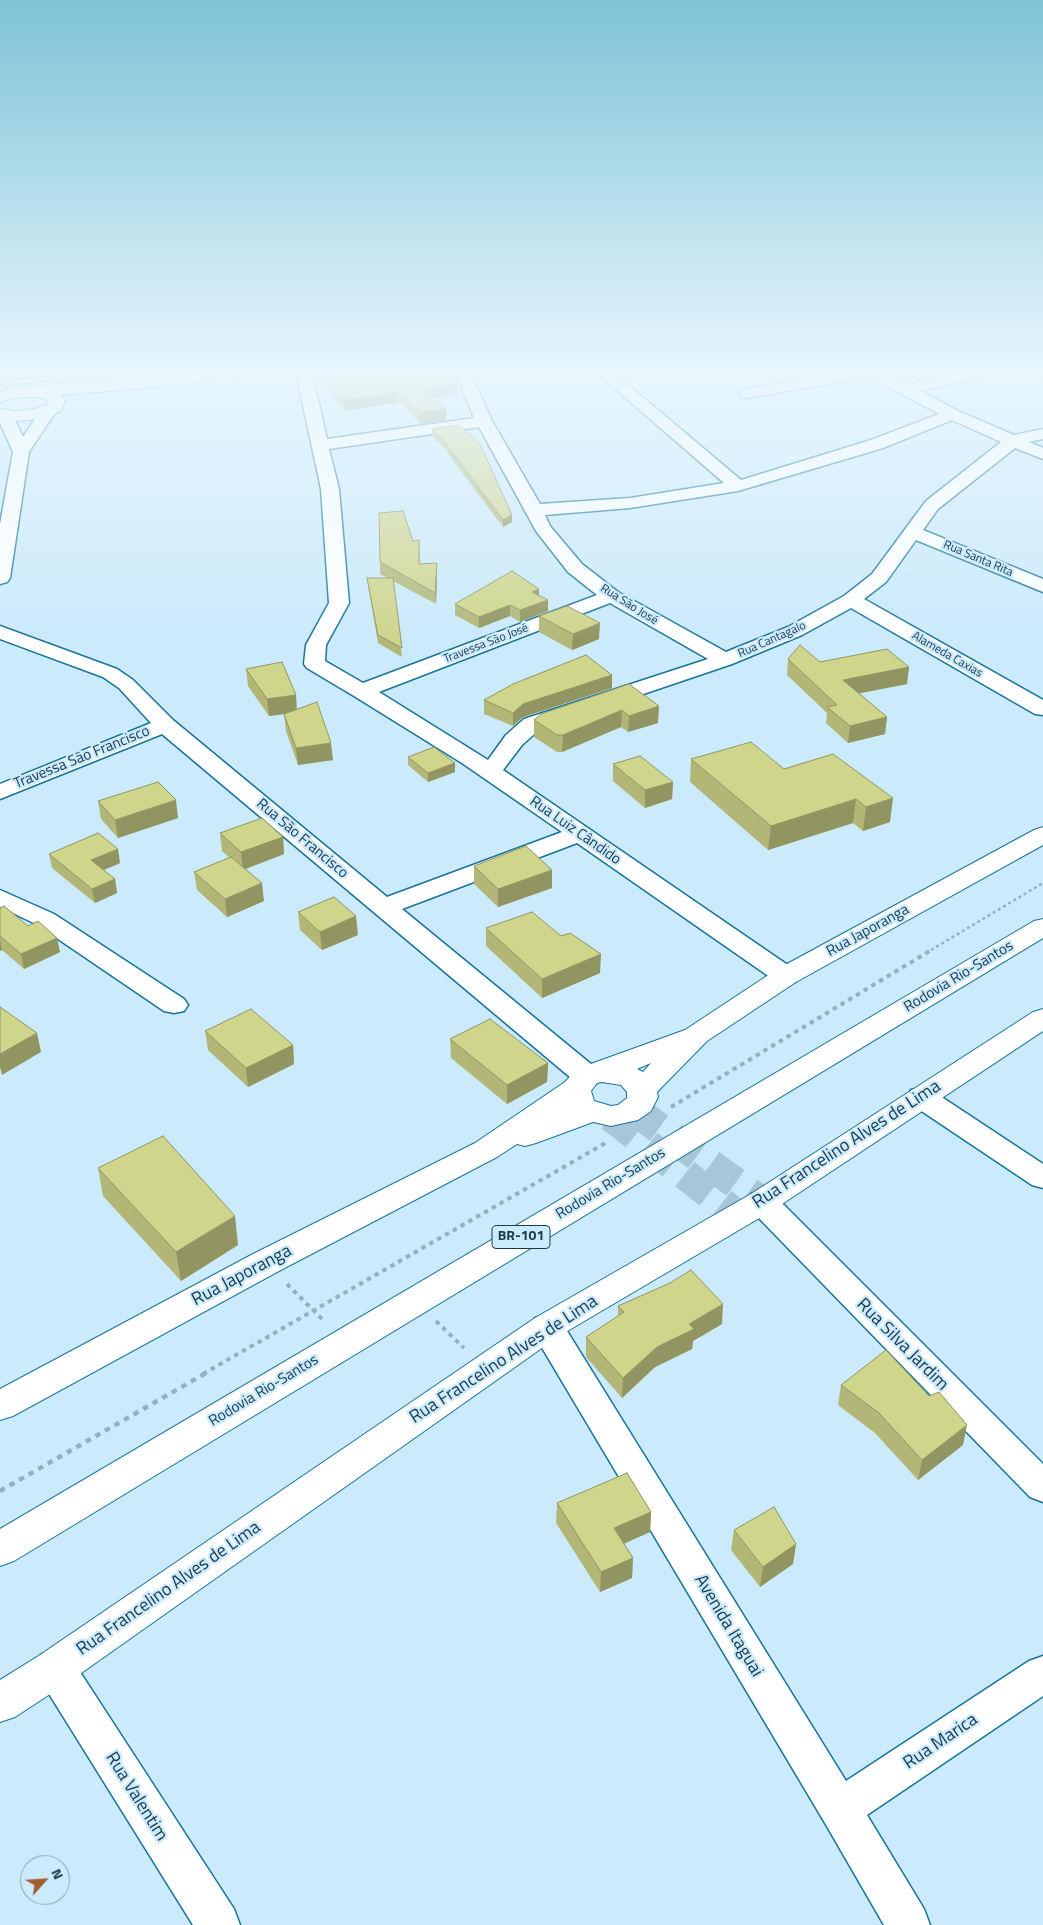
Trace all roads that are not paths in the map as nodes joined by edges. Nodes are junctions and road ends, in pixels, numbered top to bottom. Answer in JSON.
{"nodes":[{"id":1,"x":19,"y":463,"type":"edge"},
{"id":2,"x":323,"y":463,"type":"edge"},
{"id":3,"x":508,"y":463,"type":"edge"},
{"id":4,"x":710,"y":463,"type":"edge"},
{"id":5,"x":815,"y":463,"type":"edge"},
{"id":6,"x":985,"y":463,"type":"edge"},
{"id":7,"x":738,"y":486,"type":"junction"},
{"id":8,"x":534,"y":510,"type":"junction"},
{"id":9,"x":912,"y":532,"type":"junction"},
{"id":10,"x":0,"y":578,"type":"edge"},
{"id":11,"x":1043,"y":586,"type":"edge"},
{"id":12,"x":611,"y":596,"type":"junction"},
{"id":13,"x":851,"y":600,"type":"junction"},
{"id":14,"x":0,"y":632,"type":"edge"},
{"id":15,"x":725,"y":660,"type":"junction"},
{"id":16,"x":362,"y":691,"type":"junction"},
{"id":17,"x":1043,"y":709,"type":"edge"},
{"id":18,"x":165,"y":725,"type":"junction"},
{"id":19,"x":490,"y":772,"type":"junction"},
{"id":20,"x":0,"y":792,"type":"edge"},
{"id":21,"x":579,"y":834,"type":"junction"},
{"id":22,"x":1043,"y":835,"type":"edge"},
{"id":23,"x":0,"y":898,"type":"edge"},
{"id":24,"x":384,"y":907,"type":"junction"},
{"id":25,"x":1043,"y":927,"type":"edge"},
{"id":26,"x":786,"y":976,"type":"junction"},
{"id":27,"x":174,"y":1005,"type":"dead end"},
{"id":28,"x":1043,"y":1018,"type":"edge"},
{"id":29,"x":697,"y":1035,"type":"junction"},
{"id":30,"x":589,"y":1088,"type":"junction"},
{"id":31,"x":642,"y":1090,"type":"junction"},
{"id":32,"x":921,"y":1097,"type":"junction"},
{"id":33,"x":1043,"y":1178,"type":"edge"},
{"id":34,"x":762,"y":1202,"type":"junction"},
{"id":35,"x":547,"y":1327,"type":"junction"},
{"id":36,"x":0,"y":1406,"type":"edge"},
{"id":37,"x":1043,"y":1488,"type":"edge"},
{"id":38,"x":0,"y":1550,"type":"edge"},
{"id":39,"x":55,"y":1668,"type":"junction"},
{"id":40,"x":1043,"y":1674,"type":"edge"},
{"id":41,"x":0,"y":1702,"type":"edge"},
{"id":42,"x":840,"y":1809,"type":"junction"},
{"id":43,"x":218,"y":1925,"type":"edge"},
{"id":44,"x":908,"y":1925,"type":"edge"}],
"edges":[{"from":1,"to":10,"type":"street"},
{"from":2,"to":16,"type":"street","name":"Rua Luiz Cândido"},
{"from":3,"to":8,"type":"street","name":"Rua São José"},
{"from":4,"to":7,"type":"street"},
{"from":5,"to":7,"type":"street"},
{"from":6,"to":9,"type":"street","name":"Rua Cantagalo"},
{"from":7,"to":8,"type":"street"},
{"from":8,"to":12,"type":"street","name":"Rua São José"},
{"from":9,"to":11,"type":"street","name":"Rua Santa Rita"},
{"from":9,"to":13,"type":"street","name":"Rua Cantagalo"},
{"from":12,"to":15,"type":"street","name":"Rua São José"},
{"from":12,"to":16,"type":"street","name":"Travessa São José"},
{"from":13,"to":15,"type":"street","name":"Rua Cantagalo"},
{"from":13,"to":17,"type":"street","name":"Alameda Caxias"},
{"from":14,"to":18,"type":"street","name":"Rua São Francisco"},
{"from":15,"to":19,"type":"street","name":"Rua Cantagalo"},
{"from":16,"to":19,"type":"street","name":"Rua Luiz Cândido"},
{"from":18,"to":20,"type":"street","name":"Travessa São Francisco"},
{"from":18,"to":24,"type":"street","name":"Rua São Francisco"},
{"from":19,"to":21,"type":"street","name":"Rua Luiz Cândido"},
{"from":21,"to":24,"type":"street"},
{"from":21,"to":26,"type":"street","name":"Rua Luiz Cândido"},
{"from":22,"to":26,"type":"main road","name":"Rua Japoranga"},
{"from":23,"to":27,"type":"street"},
{"from":24,"to":30,"type":"street","name":"Rua São Francisco"},
{"from":25,"to":38,"type":"main road","name":"Rodovia Rio-Santos","number":"BR-101"},
{"from":26,"to":29,"type":"main road","name":"Rua Japoranga"},
{"from":28,"to":32,"type":"main road","name":"Rua Francelino Alves de Lima"},
{"from":29,"to":30,"type":"main road","name":"Rua Japoranga"},
{"from":29,"to":31,"type":"main road","name":"Rua Japoranga"},
{"from":30,"to":31,"type":"main road"},
{"from":30,"to":31,"type":"main road","name":"Rua Japoranga"},
{"from":30,"to":36,"type":"main road","name":"Rua Japoranga"},
{"from":32,"to":33,"type":"street"},
{"from":32,"to":34,"type":"main road","name":"Rua Francelino Alves de Lima"},
{"from":34,"to":35,"type":"main road","name":"Rua Francelino Alves de Lima"},
{"from":34,"to":37,"type":"street","name":"Rua Silva Jardim"},
{"from":35,"to":39,"type":"main road","name":"Rua Francelino Alves de Lima"},
{"from":35,"to":42,"type":"street","name":"Avenida Itaguai"},
{"from":39,"to":41,"type":"main road","name":"Rua Francelino Alves de Lima"},
{"from":39,"to":43,"type":"street","name":"Rua Valentim"},
{"from":40,"to":42,"type":"street","name":"Rua Marica"},
{"from":42,"to":44,"type":"street","name":"Avenida Itaguai"}]}
